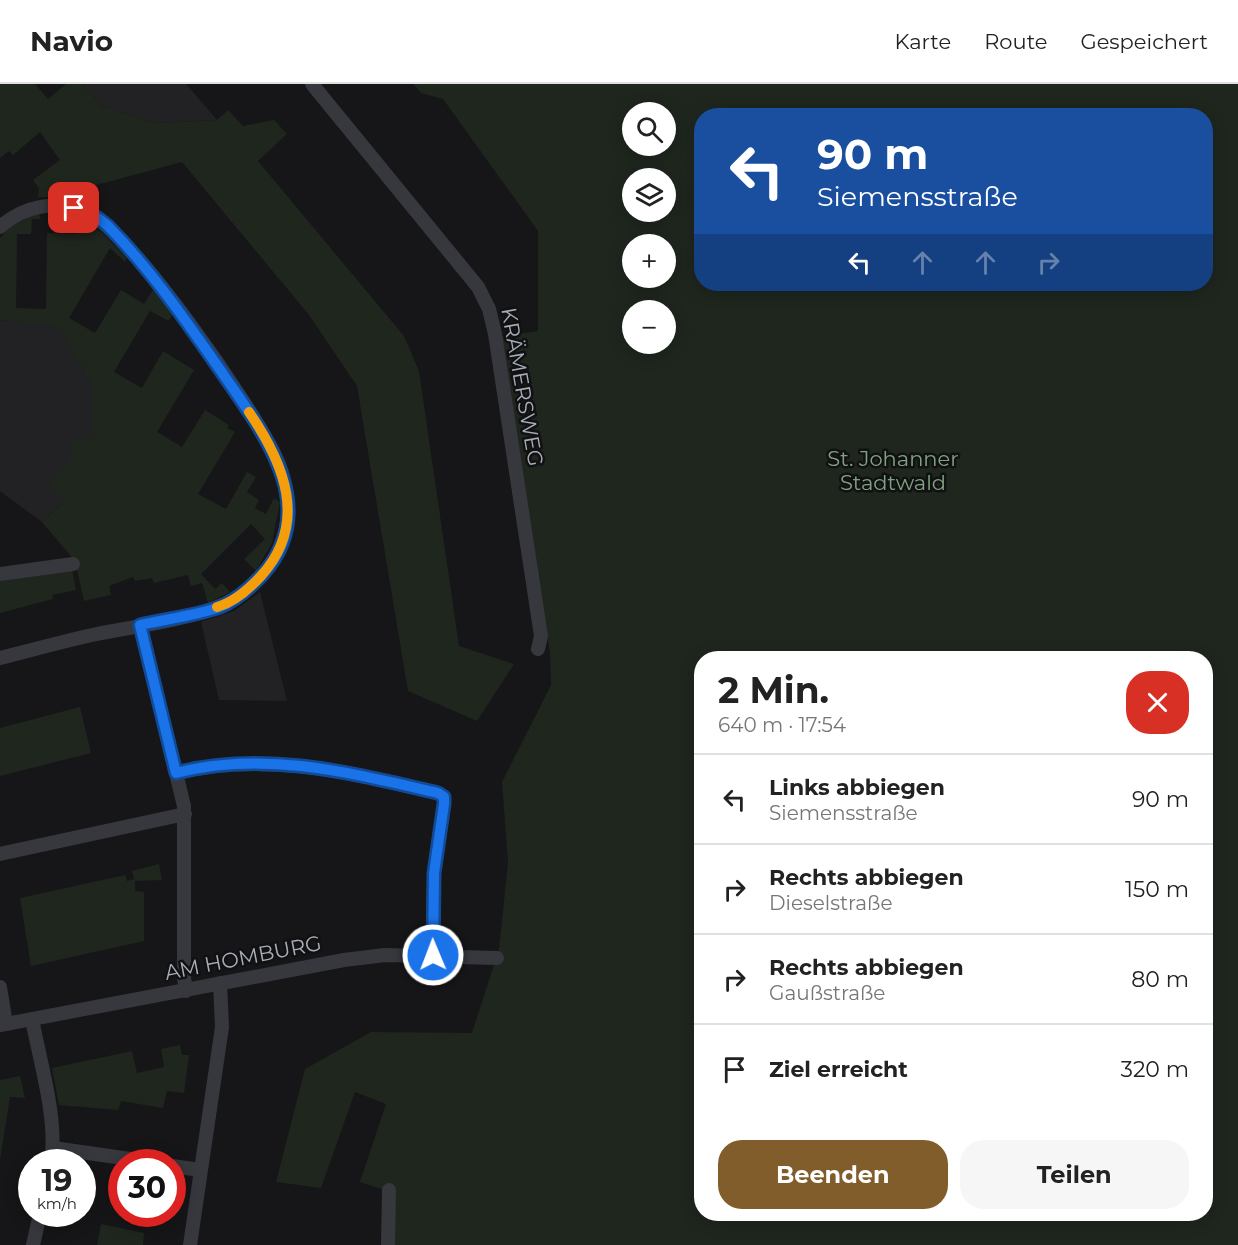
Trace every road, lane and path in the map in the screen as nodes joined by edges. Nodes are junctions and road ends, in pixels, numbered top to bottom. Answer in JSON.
{"nodes":[{"id":1,"x":312,"y":84,"type":"edge"},
{"id":2,"x":0,"y":227,"type":"edge"},
{"id":3,"x":73,"y":564,"type":"dead end"},
{"id":4,"x":0,"y":574,"type":"edge"},
{"id":5,"x":140,"y":625,"type":"junction"},
{"id":6,"x":538,"y":649,"type":"dead end"},
{"id":7,"x":0,"y":658,"type":"edge"},
{"id":8,"x":176,"y":773,"type":"junction"},
{"id":9,"x":185,"y":814,"type":"junction"},
{"id":10,"x":0,"y":854,"type":"edge"},
{"id":11,"x":433,"y":955,"type":"junction"},
{"id":12,"x":497,"y":958,"type":"dead end"},
{"id":13,"x":220,"y":983,"type":"junction"},
{"id":14,"x":0,"y":987,"type":"edge"},
{"id":15,"x":186,"y":991,"type":"junction"},
{"id":16,"x":32,"y":1019,"type":"junction"},
{"id":17,"x":3,"y":1024,"type":"edge"},
{"id":18,"x":51,"y":1149,"type":"edge"},
{"id":19,"x":186,"y":1168,"type":"edge"},
{"id":20,"x":201,"y":1170,"type":"junction"},
{"id":21,"x":388,"y":1190,"type":"dead end"},
{"id":22,"x":37,"y":1227,"type":"edge"},
{"id":23,"x":33,"y":1245,"type":"edge"},
{"id":24,"x":190,"y":1245,"type":"edge"},
{"id":25,"x":388,"y":1245,"type":"edge"}],
"edges":[{"from":1,"to":6,"type":"street","name":"KRÄMERSWEG"},
{"from":2,"to":5,"type":"street"},
{"from":3,"to":4,"type":"street"},
{"from":5,"to":7,"type":"street"},
{"from":5,"to":8,"type":"street"},
{"from":8,"to":9,"type":"street"},
{"from":8,"to":11,"type":"street"},
{"from":9,"to":10,"type":"street"},
{"from":9,"to":15,"type":"street"},
{"from":11,"to":12,"type":"street","name":"AM HOMBURG"},
{"from":11,"to":13,"type":"street","name":"AM HOMBURG"},
{"from":13,"to":15,"type":"street","name":"AM HOMBURG"},
{"from":13,"to":20,"type":"street"},
{"from":14,"to":17,"type":"street"},
{"from":15,"to":16,"type":"street","name":"AM HOMBURG"},
{"from":16,"to":17,"type":"street","name":"AM HOMBURG"},
{"from":16,"to":18,"type":"street"},
{"from":19,"to":20,"type":"street"},
{"from":20,"to":24,"type":"street"},
{"from":21,"to":25,"type":"street"},
{"from":22,"to":23,"type":"street"}]}
